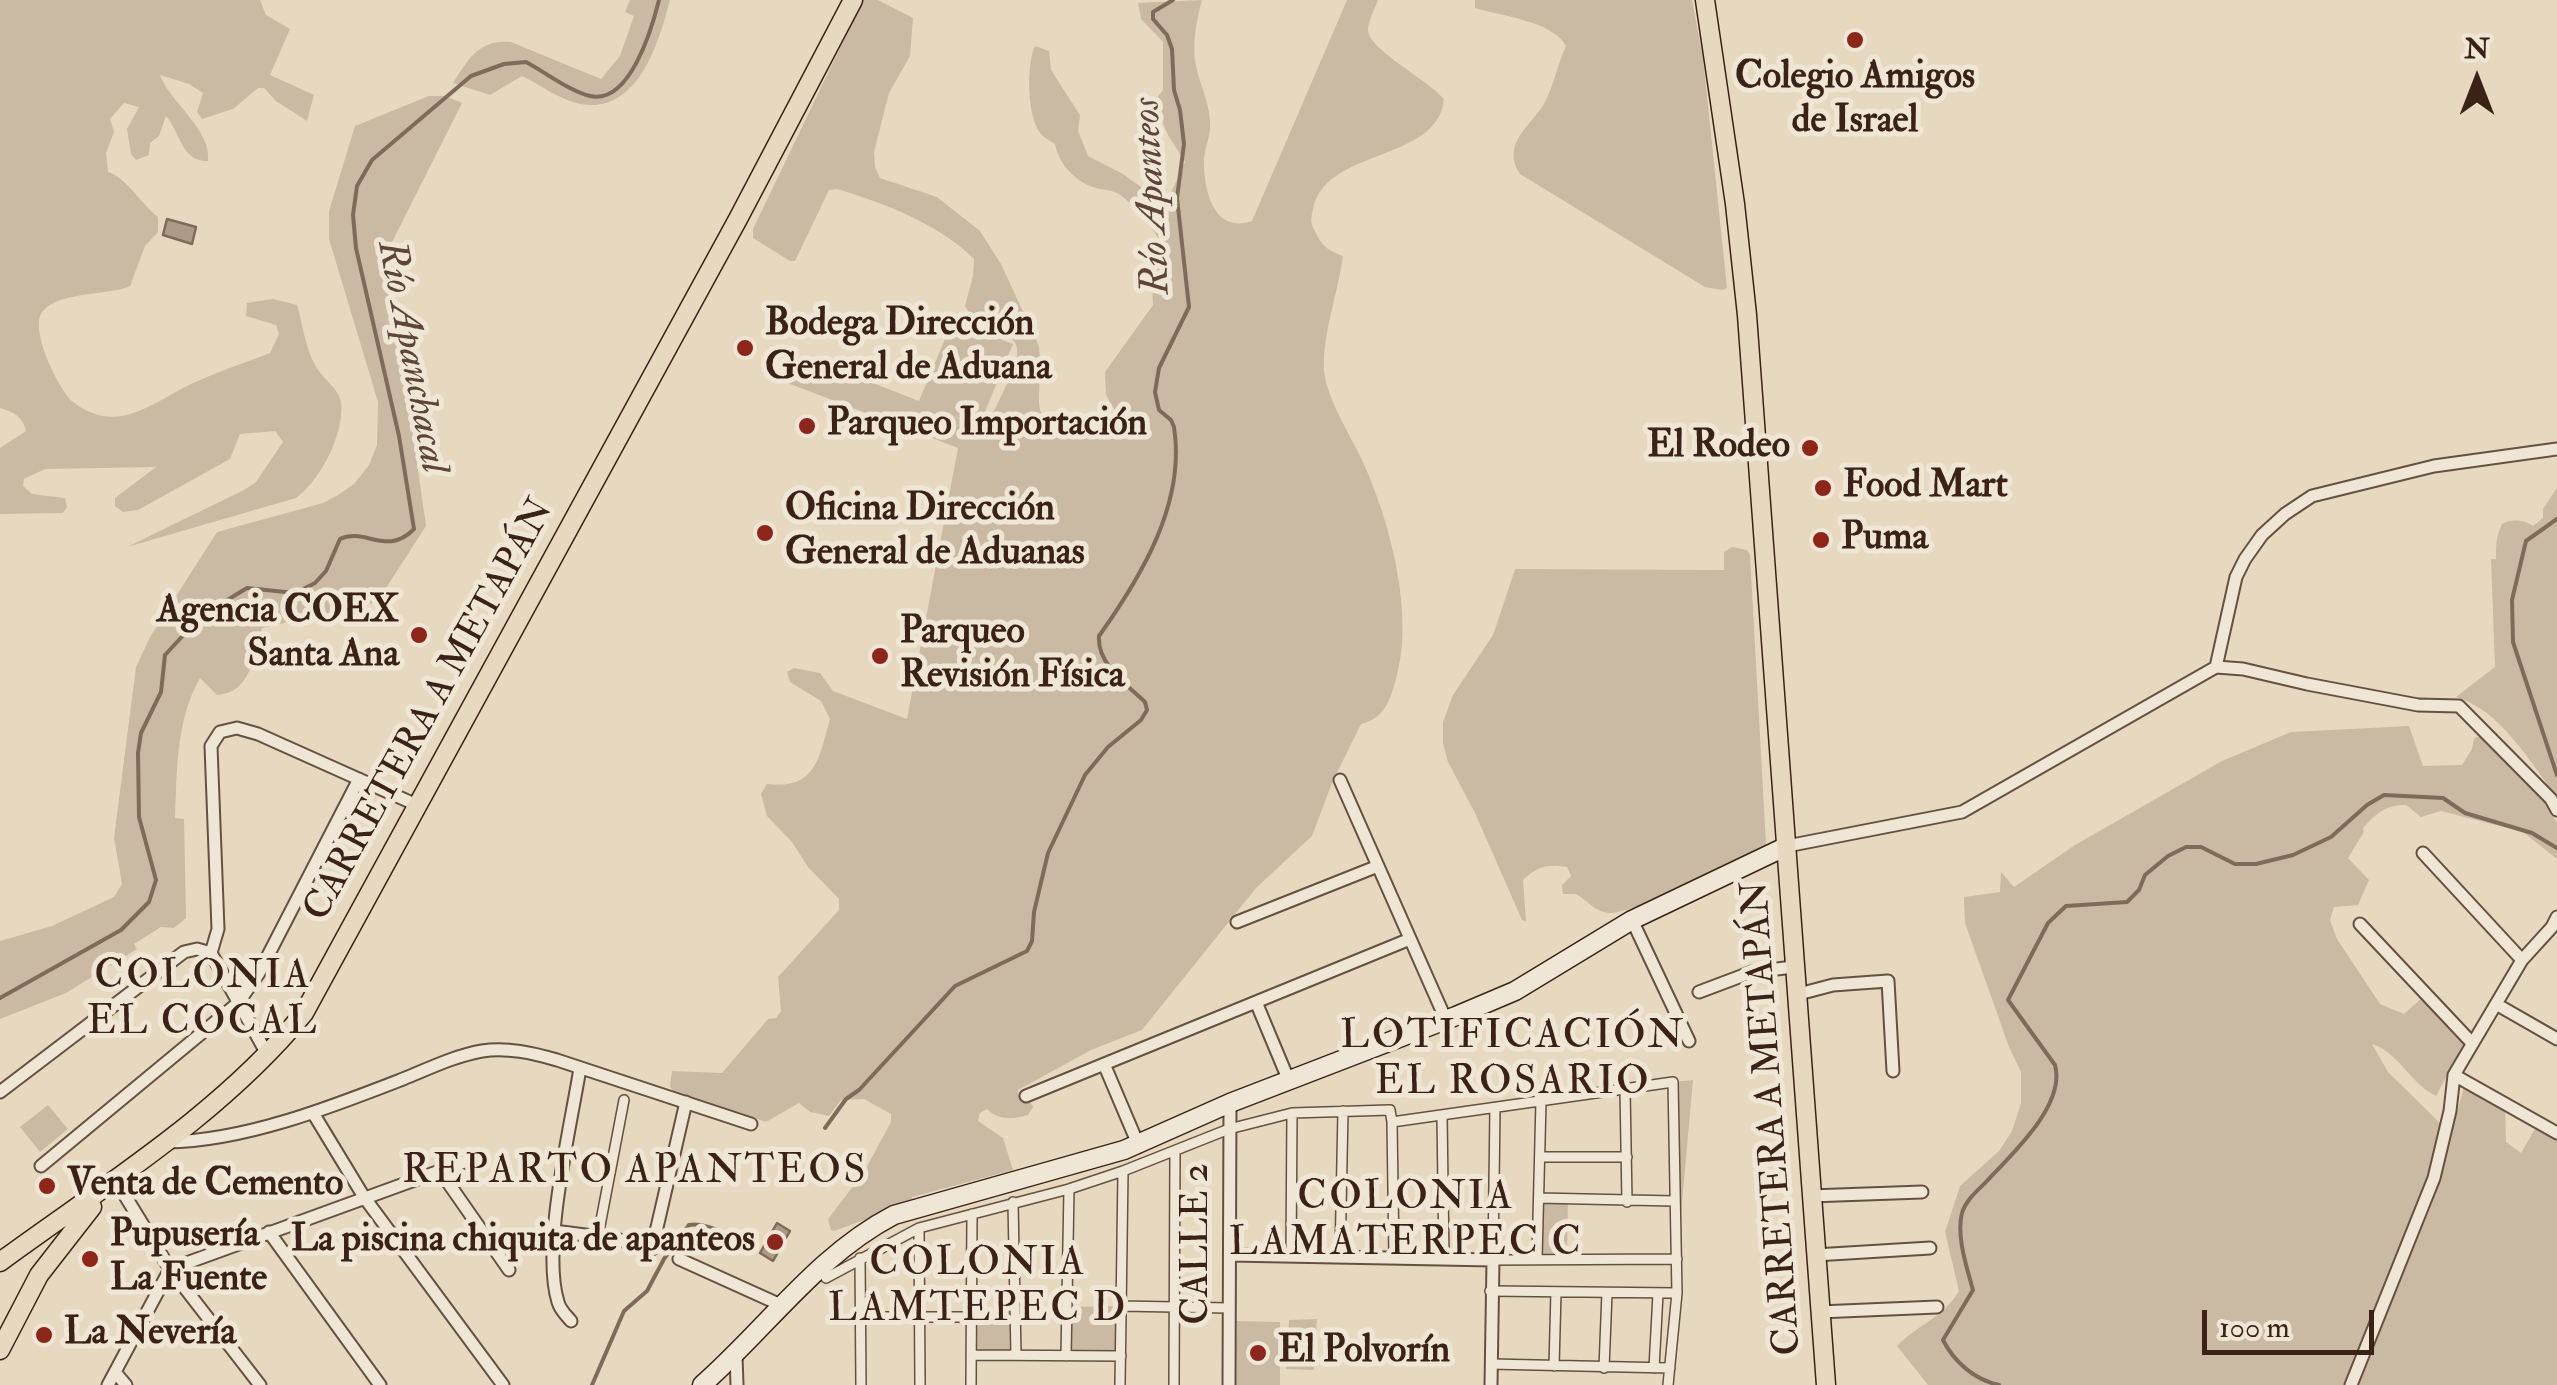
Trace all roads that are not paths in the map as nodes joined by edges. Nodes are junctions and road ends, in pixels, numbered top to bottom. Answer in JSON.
{"nodes":[{"id":1,"x":854,"y":0,"type":"edge"},
{"id":2,"x":1705,"y":0,"type":"edge"},
{"id":3,"x":2557,"y":448,"type":"edge"},
{"id":4,"x":2216,"y":666,"type":"junction"},
{"id":5,"x":359,"y":779,"type":"junction"},
{"id":6,"x":1340,"y":780,"type":"dead end"},
{"id":7,"x":419,"y":806,"type":"junction"},
{"id":8,"x":2557,"y":810,"type":"edge"},
{"id":9,"x":1787,"y":846,"type":"junction"},
{"id":10,"x":2423,"y":854,"type":"dead end"},
{"id":11,"x":1378,"y":866,"type":"junction"},
{"id":12,"x":2557,"y":917,"type":"edge"},
{"id":13,"x":1632,"y":920,"type":"junction"},
{"id":14,"x":1237,"y":922,"type":"dead end"},
{"id":15,"x":2360,"y":924,"type":"dead end"},
{"id":16,"x":1410,"y":939,"type":"junction"},
{"id":17,"x":211,"y":954,"type":"junction"},
{"id":18,"x":2522,"y":960,"type":"junction"},
{"id":19,"x":1794,"y":968,"type":"junction"},
{"id":20,"x":1699,"y":992,"type":"dead end"},
{"id":21,"x":1796,"y":994,"type":"junction"},
{"id":22,"x":1256,"y":1002,"type":"junction"},
{"id":23,"x":238,"y":1003,"type":"junction"},
{"id":24,"x":2496,"y":1004,"type":"junction"},
{"id":25,"x":1446,"y":1020,"type":"junction"},
{"id":26,"x":2557,"y":1039,"type":"edge"},
{"id":27,"x":1689,"y":1041,"type":"dead end"},
{"id":28,"x":2472,"y":1043,"type":"junction"},
{"id":29,"x":267,"y":1054,"type":"junction"},
{"id":30,"x":1104,"y":1064,"type":"junction"},
{"id":31,"x":580,"y":1068,"type":"junction"},
{"id":32,"x":1893,"y":1071,"type":"dead end"},
{"id":33,"x":2454,"y":1075,"type":"junction"},
{"id":34,"x":1290,"y":1081,"type":"junction"},
{"id":35,"x":1625,"y":1089,"type":"junction"},
{"id":36,"x":0,"y":1092,"type":"edge"},
{"id":37,"x":1026,"y":1096,"type":"dead end"},
{"id":38,"x":624,"y":1100,"type":"dead end"},
{"id":39,"x":1541,"y":1101,"type":"junction"},
{"id":40,"x":686,"y":1102,"type":"junction"},
{"id":41,"x":1230,"y":1104,"type":"junction"},
{"id":42,"x":1495,"y":1108,"type":"junction"},
{"id":43,"x":1343,"y":1111,"type":"junction"},
{"id":44,"x":313,"y":1113,"type":"junction"},
{"id":45,"x":1292,"y":1113,"type":"junction"},
{"id":46,"x":1442,"y":1115,"type":"junction"},
{"id":47,"x":1392,"y":1122,"type":"junction"},
{"id":48,"x":751,"y":1124,"type":"dead end"},
{"id":49,"x":1228,"y":1129,"type":"junction"},
{"id":50,"x":2557,"y":1134,"type":"edge"},
{"id":51,"x":167,"y":1142,"type":"junction"},
{"id":52,"x":1138,"y":1144,"type":"junction"},
{"id":53,"x":1175,"y":1152,"type":"junction"},
{"id":54,"x":478,"y":1157,"type":"dead end"},
{"id":55,"x":1542,"y":1157,"type":"junction"},
{"id":56,"x":1626,"y":1157,"type":"junction"},
{"id":57,"x":41,"y":1166,"type":"dead end"},
{"id":58,"x":440,"y":1171,"type":"junction"},
{"id":59,"x":1122,"y":1172,"type":"junction"},
{"id":60,"x":116,"y":1181,"type":"junction"},
{"id":61,"x":1069,"y":1189,"type":"junction"},
{"id":62,"x":1922,"y":1192,"type":"dead end"},
{"id":63,"x":1810,"y":1196,"type":"junction"},
{"id":64,"x":364,"y":1197,"type":"junction"},
{"id":65,"x":1539,"y":1198,"type":"junction"},
{"id":66,"x":1674,"y":1201,"type":"junction"},
{"id":67,"x":1014,"y":1202,"type":"junction"},
{"id":68,"x":1627,"y":1202,"type":"junction"},
{"id":69,"x":972,"y":1214,"type":"junction"},
{"id":70,"x":919,"y":1228,"type":"junction"},
{"id":71,"x":269,"y":1232,"type":"junction"},
{"id":72,"x":554,"y":1232,"type":"junction"},
{"id":73,"x":598,"y":1236,"type":"junction"},
{"id":74,"x":1930,"y":1248,"type":"dead end"},
{"id":75,"x":1814,"y":1254,"type":"junction"},
{"id":76,"x":1230,"y":1255,"type":"junction"},
{"id":77,"x":1291,"y":1256,"type":"junction"},
{"id":78,"x":7,"y":1257,"type":"edge"},
{"id":79,"x":1340,"y":1257,"type":"junction"},
{"id":80,"x":860,"y":1258,"type":"junction"},
{"id":81,"x":1394,"y":1258,"type":"junction"},
{"id":82,"x":1677,"y":1258,"type":"junction"},
{"id":83,"x":679,"y":1259,"type":"dead end"},
{"id":84,"x":1444,"y":1259,"type":"junction"},
{"id":85,"x":1492,"y":1260,"type":"junction"},
{"id":86,"x":1537,"y":1260,"type":"junction"},
{"id":87,"x":170,"y":1269,"type":"junction"},
{"id":88,"x":508,"y":1270,"type":"dead end"},
{"id":89,"x":38,"y":1275,"type":"junction"},
{"id":90,"x":826,"y":1278,"type":"dead end"},
{"id":91,"x":1490,"y":1291,"type":"junction"},
{"id":92,"x":1556,"y":1292,"type":"junction"},
{"id":93,"x":1607,"y":1292,"type":"junction"},
{"id":94,"x":1658,"y":1294,"type":"junction"},
{"id":95,"x":1678,"y":1294,"type":"junction"},
{"id":96,"x":783,"y":1306,"type":"junction"},
{"id":97,"x":1122,"y":1306,"type":"junction"},
{"id":98,"x":1936,"y":1307,"type":"dead end"},
{"id":99,"x":1173,"y":1308,"type":"junction"},
{"id":100,"x":1228,"y":1308,"type":"junction"},
{"id":101,"x":1819,"y":1312,"type":"junction"},
{"id":102,"x":860,"y":1318,"type":"junction"},
{"id":103,"x":919,"y":1318,"type":"junction"},
{"id":104,"x":972,"y":1318,"type":"junction"},
{"id":105,"x":571,"y":1321,"type":"dead end"},
{"id":106,"x":0,"y":1350,"type":"edge"},
{"id":107,"x":736,"y":1355,"type":"junction"},
{"id":108,"x":972,"y":1355,"type":"junction"},
{"id":109,"x":1016,"y":1355,"type":"junction"},
{"id":110,"x":1066,"y":1356,"type":"junction"},
{"id":111,"x":1121,"y":1356,"type":"junction"},
{"id":112,"x":1490,"y":1364,"type":"junction"},
{"id":113,"x":1554,"y":1366,"type":"junction"},
{"id":114,"x":1604,"y":1368,"type":"junction"},
{"id":115,"x":1654,"y":1368,"type":"junction"},
{"id":116,"x":1670,"y":1368,"type":"junction"},
{"id":117,"x":115,"y":1372,"type":"junction"},
{"id":118,"x":108,"y":1385,"type":"edge"},
{"id":119,"x":126,"y":1385,"type":"edge"},
{"id":120,"x":260,"y":1385,"type":"edge"},
{"id":121,"x":380,"y":1385,"type":"edge"},
{"id":122,"x":503,"y":1385,"type":"edge"},
{"id":123,"x":702,"y":1385,"type":"edge"},
{"id":124,"x":737,"y":1385,"type":"edge"},
{"id":125,"x":860,"y":1385,"type":"edge"},
{"id":126,"x":920,"y":1385,"type":"edge"},
{"id":127,"x":971,"y":1385,"type":"edge"},
{"id":128,"x":1120,"y":1385,"type":"edge"},
{"id":129,"x":1174,"y":1385,"type":"edge"},
{"id":130,"x":1229,"y":1385,"type":"edge"},
{"id":131,"x":1491,"y":1385,"type":"edge"},
{"id":132,"x":1668,"y":1385,"type":"edge"},
{"id":133,"x":1826,"y":1385,"type":"edge"},
{"id":134,"x":2351,"y":1385,"type":"edge"}],
"edges":[{"from":1,"to":7,"type":"main road","name":"CARRETERA A METAPÁN"},
{"from":2,"to":9,"type":"main road","name":"CARRETERA A METAPÁN"},
{"from":3,"to":4,"type":"street"},
{"from":4,"to":8,"type":"street"},
{"from":4,"to":9,"type":"street"},
{"from":5,"to":7,"type":"street"},
{"from":5,"to":17,"type":"street"},
{"from":5,"to":23,"type":"street"},
{"from":6,"to":11,"type":"street"},
{"from":7,"to":29,"type":"main road","name":"CARRETERA A METAPÁN"},
{"from":9,"to":13,"type":"main road"},
{"from":9,"to":19,"type":"main road","name":"CARRETERA A METAPÁN"},
{"from":10,"to":18,"type":"street"},
{"from":11,"to":14,"type":"street"},
{"from":11,"to":16,"type":"street"},
{"from":12,"to":18,"type":"street"},
{"from":13,"to":25,"type":"main road"},
{"from":13,"to":27,"type":"street"},
{"from":15,"to":28,"type":"street"},
{"from":16,"to":22,"type":"street"},
{"from":16,"to":25,"type":"street"},
{"from":17,"to":23,"type":"street"},
{"from":17,"to":36,"type":"street"},
{"from":18,"to":24,"type":"street"},
{"from":19,"to":20,"type":"street"},
{"from":19,"to":21,"type":"main road","name":"CARRETERA A METAPÁN"},
{"from":21,"to":32,"type":"street"},
{"from":21,"to":63,"type":"main road","name":"CARRETERA A METAPÁN"},
{"from":22,"to":30,"type":"street"},
{"from":22,"to":34,"type":"street"},
{"from":23,"to":29,"type":"street"},
{"from":23,"to":57,"type":"street"},
{"from":24,"to":26,"type":"street"},
{"from":24,"to":28,"type":"street"},
{"from":25,"to":34,"type":"main road"},
{"from":28,"to":33,"type":"street"},
{"from":29,"to":51,"type":"main road","name":"CARRETERA A METAPÁN"},
{"from":30,"to":37,"type":"street"},
{"from":30,"to":52,"type":"street"},
{"from":31,"to":40,"type":"street"},
{"from":31,"to":44,"type":"street"},
{"from":31,"to":72,"type":"street"},
{"from":33,"to":50,"type":"street"},
{"from":33,"to":134,"type":"street"},
{"from":34,"to":41,"type":"main road"},
{"from":35,"to":39,"type":"street"},
{"from":35,"to":56,"type":"street"},
{"from":35,"to":66,"type":"street"},
{"from":38,"to":73,"type":"street"},
{"from":39,"to":42,"type":"street"},
{"from":39,"to":55,"type":"street"},
{"from":40,"to":48,"type":"street"},
{"from":40,"to":73,"type":"street"},
{"from":41,"to":49,"type":"street","name":"CALLE 2"},
{"from":41,"to":52,"type":"main road"},
{"from":42,"to":46,"type":"street"},
{"from":42,"to":85,"type":"street"},
{"from":43,"to":45,"type":"street"},
{"from":43,"to":47,"type":"street"},
{"from":43,"to":79,"type":"street"},
{"from":44,"to":51,"type":"street"},
{"from":44,"to":64,"type":"street"},
{"from":45,"to":49,"type":"street"},
{"from":45,"to":77,"type":"street"},
{"from":46,"to":47,"type":"street"},
{"from":46,"to":84,"type":"street"},
{"from":47,"to":81,"type":"street"},
{"from":49,"to":53,"type":"street"},
{"from":49,"to":76,"type":"street","name":"CALLE 2"},
{"from":51,"to":60,"type":"main road","name":"CARRETERA A METAPÁN"},
{"from":52,"to":96,"type":"main road"},
{"from":53,"to":59,"type":"street"},
{"from":53,"to":99,"type":"street"},
{"from":54,"to":58,"type":"street"},
{"from":55,"to":56,"type":"street"},
{"from":55,"to":65,"type":"street"},
{"from":56,"to":68,"type":"street"},
{"from":58,"to":64,"type":"street"},
{"from":58,"to":88,"type":"street"},
{"from":59,"to":61,"type":"street"},
{"from":59,"to":97,"type":"street"},
{"from":60,"to":78,"type":"main road"},
{"from":60,"to":87,"type":"street"},
{"from":60,"to":89,"type":"main road"},
{"from":61,"to":67,"type":"street"},
{"from":61,"to":110,"type":"street"},
{"from":62,"to":63,"type":"street"},
{"from":63,"to":75,"type":"main road","name":"CARRETERA A METAPÁN"},
{"from":64,"to":71,"type":"street"},
{"from":64,"to":122,"type":"street"},
{"from":65,"to":68,"type":"street"},
{"from":65,"to":86,"type":"street"},
{"from":66,"to":68,"type":"street"},
{"from":66,"to":82,"type":"street"},
{"from":67,"to":69,"type":"street"},
{"from":67,"to":109,"type":"street"},
{"from":69,"to":70,"type":"street"},
{"from":69,"to":104,"type":"street"},
{"from":70,"to":80,"type":"street"},
{"from":70,"to":103,"type":"street"},
{"from":71,"to":87,"type":"street"},
{"from":71,"to":121,"type":"street"},
{"from":72,"to":73,"type":"street"},
{"from":72,"to":105,"type":"street"},
{"from":74,"to":75,"type":"street"},
{"from":75,"to":101,"type":"main road","name":"CARRETERA A METAPÁN"},
{"from":76,"to":77,"type":"street"},
{"from":76,"to":100,"type":"street","name":"CALLE 2"},
{"from":77,"to":79,"type":"street"},
{"from":78,"to":89,"type":"main road"},
{"from":79,"to":81,"type":"street"},
{"from":80,"to":90,"type":"street"},
{"from":80,"to":102,"type":"street"},
{"from":81,"to":84,"type":"street"},
{"from":82,"to":86,"type":"street"},
{"from":82,"to":95,"type":"street"},
{"from":83,"to":96,"type":"street"},
{"from":84,"to":85,"type":"street"},
{"from":85,"to":86,"type":"street"},
{"from":85,"to":91,"type":"street"},
{"from":87,"to":117,"type":"street"},
{"from":87,"to":120,"type":"street"},
{"from":89,"to":106,"type":"main road"},
{"from":91,"to":92,"type":"street"},
{"from":91,"to":112,"type":"street"},
{"from":92,"to":93,"type":"street"},
{"from":92,"to":113,"type":"street"},
{"from":93,"to":94,"type":"street"},
{"from":93,"to":114,"type":"street"},
{"from":94,"to":95,"type":"street"},
{"from":94,"to":115,"type":"street"},
{"from":95,"to":116,"type":"street"},
{"from":96,"to":107,"type":"main road"},
{"from":97,"to":99,"type":"street"},
{"from":97,"to":111,"type":"street"},
{"from":98,"to":101,"type":"street"},
{"from":99,"to":100,"type":"street"},
{"from":99,"to":129,"type":"street"},
{"from":100,"to":130,"type":"street","name":"CALLE 2"},
{"from":101,"to":133,"type":"main road","name":"CARRETERA A METAPÁN"},
{"from":102,"to":103,"type":"street"},
{"from":102,"to":125,"type":"street"},
{"from":103,"to":104,"type":"street"},
{"from":103,"to":126,"type":"street"},
{"from":104,"to":108,"type":"street"},
{"from":107,"to":123,"type":"main road"},
{"from":107,"to":124,"type":"street"},
{"from":108,"to":109,"type":"street"},
{"from":108,"to":127,"type":"street"},
{"from":109,"to":110,"type":"street"},
{"from":110,"to":111,"type":"street"},
{"from":111,"to":128,"type":"street"},
{"from":112,"to":113,"type":"street"},
{"from":112,"to":131,"type":"street"},
{"from":113,"to":114,"type":"street"},
{"from":114,"to":115,"type":"street"},
{"from":115,"to":116,"type":"street"},
{"from":116,"to":132,"type":"street"},
{"from":117,"to":118,"type":"street"},
{"from":117,"to":119,"type":"street"}]}
